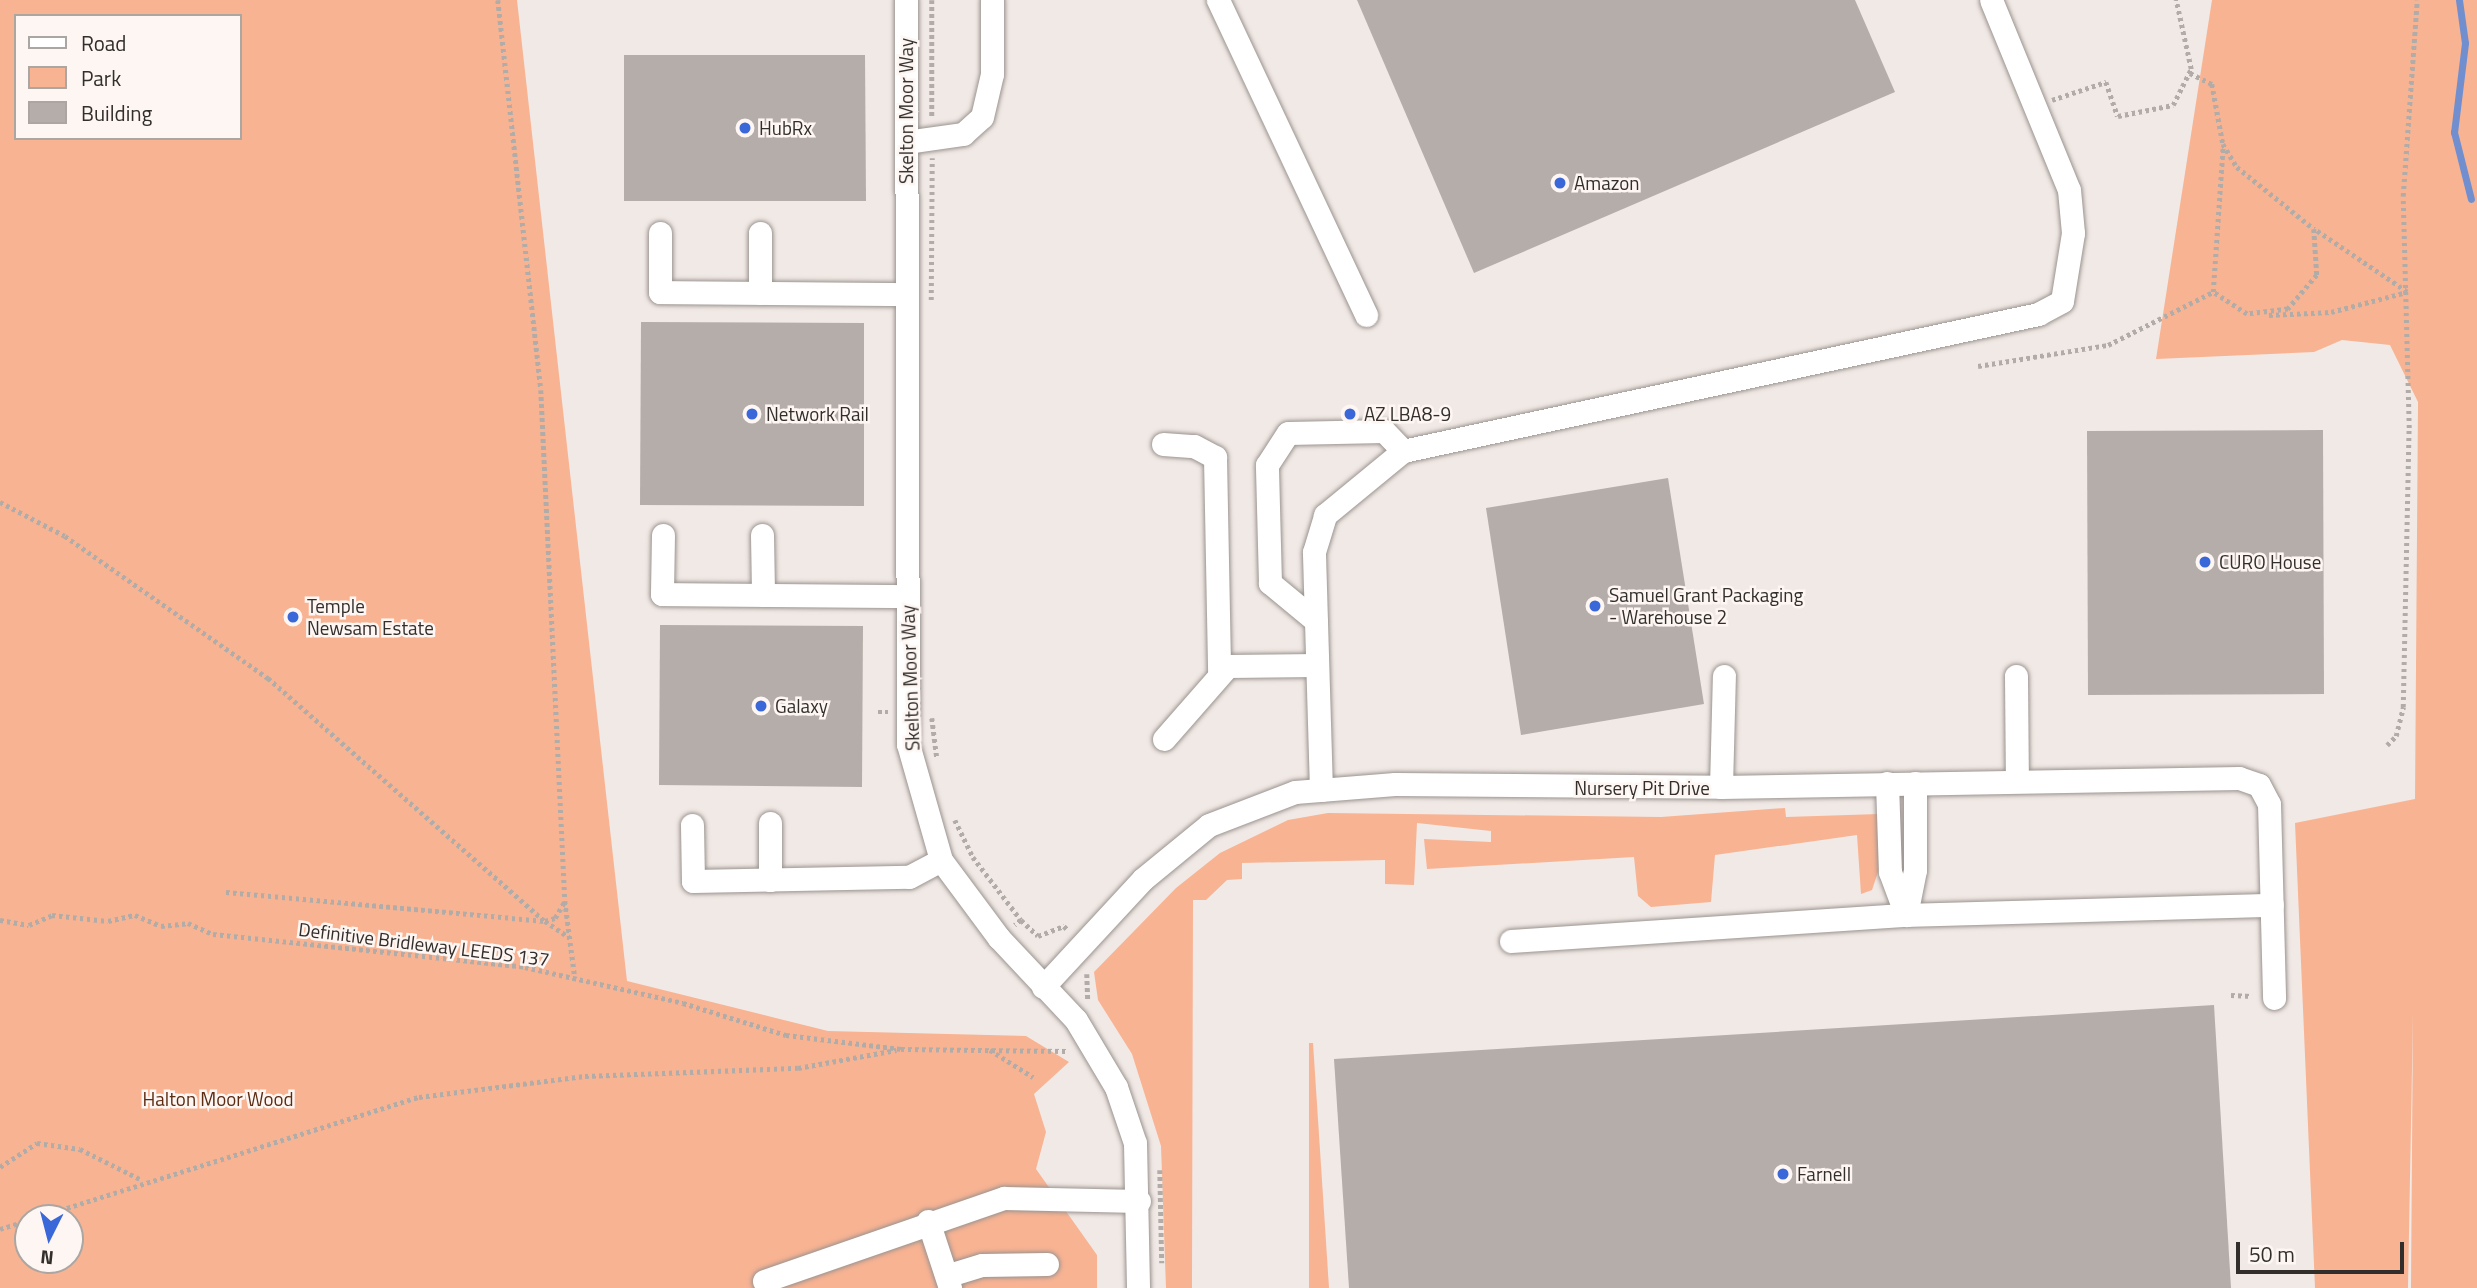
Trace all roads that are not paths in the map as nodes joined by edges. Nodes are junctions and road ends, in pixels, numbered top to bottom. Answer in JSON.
{"nodes":[{"id":1,"x":906,"y":0,"type":"edge"},
{"id":2,"x":992,"y":0,"type":"edge"},
{"id":3,"x":1218,"y":0,"type":"edge"},
{"id":4,"x":1991,"y":0,"type":"edge"},
{"id":5,"x":906,"y":142,"type":"junction"},
{"id":6,"x":660,"y":233,"type":"dead end"},
{"id":7,"x":760,"y":233,"type":"dead end"},
{"id":8,"x":760,"y":293,"type":"junction"},
{"id":9,"x":907,"y":294,"type":"junction"},
{"id":10,"x":1366,"y":314,"type":"dead end"},
{"id":11,"x":1163,"y":444,"type":"dead end"},
{"id":12,"x":1403,"y":451,"type":"junction"},
{"id":13,"x":663,"y":535,"type":"dead end"},
{"id":14,"x":762,"y":535,"type":"dead end"},
{"id":15,"x":763,"y":595,"type":"junction"},
{"id":16,"x":908,"y":596,"type":"junction"},
{"id":17,"x":1316,"y":621,"type":"junction"},
{"id":18,"x":1317,"y":665,"type":"junction"},
{"id":19,"x":1219,"y":671,"type":"junction"},
{"id":20,"x":1724,"y":676,"type":"dead end"},
{"id":21,"x":2016,"y":676,"type":"dead end"},
{"id":22,"x":1164,"y":739,"type":"dead end"},
{"id":23,"x":2017,"y":781,"type":"junction"},
{"id":24,"x":1887,"y":783,"type":"junction"},
{"id":25,"x":1915,"y":783,"type":"junction"},
{"id":26,"x":1721,"y":787,"type":"junction"},
{"id":27,"x":1321,"y":790,"type":"junction"},
{"id":28,"x":770,"y":823,"type":"dead end"},
{"id":29,"x":692,"y":825,"type":"dead end"},
{"id":30,"x":941,"y":860,"type":"junction"},
{"id":31,"x":770,"y":880,"type":"junction"},
{"id":32,"x":2272,"y":905,"type":"junction"},
{"id":33,"x":1906,"y":915,"type":"junction"},
{"id":34,"x":1511,"y":941,"type":"dead end"},
{"id":35,"x":1043,"y":986,"type":"junction"},
{"id":36,"x":2274,"y":998,"type":"dead end"},
{"id":37,"x":1139,"y":1202,"type":"junction"},
{"id":38,"x":928,"y":1221,"type":"junction"},
{"id":39,"x":1047,"y":1264,"type":"dead end"},
{"id":40,"x":764,"y":1281,"type":"dead end"},
{"id":41,"x":949,"y":1282,"type":"edge"},
{"id":42,"x":1138,"y":1288,"type":"edge"}],
"edges":[{"from":1,"to":5,"type":"street","name":"Skelton Moor Way"},
{"from":2,"to":5,"type":"street"},
{"from":3,"to":10,"type":"street"},
{"from":4,"to":12,"type":"street"},
{"from":5,"to":9,"type":"street","name":"Skelton Moor Way"},
{"from":6,"to":8,"type":"street"},
{"from":7,"to":8,"type":"street"},
{"from":8,"to":9,"type":"street"},
{"from":9,"to":16,"type":"street","name":"Skelton Moor Way"},
{"from":11,"to":19,"type":"street"},
{"from":12,"to":17,"type":"street"},
{"from":12,"to":17,"type":"street"},
{"from":13,"to":15,"type":"street"},
{"from":14,"to":15,"type":"street"},
{"from":15,"to":16,"type":"street"},
{"from":16,"to":30,"type":"street","name":"Skelton Moor Way"},
{"from":17,"to":18,"type":"street"},
{"from":18,"to":19,"type":"street"},
{"from":18,"to":27,"type":"street"},
{"from":19,"to":22,"type":"street"},
{"from":20,"to":26,"type":"street"},
{"from":21,"to":23,"type":"street"},
{"from":23,"to":25,"type":"street","name":"Nursery Pit Drive"},
{"from":23,"to":32,"type":"street","name":"Nursery Pit Drive"},
{"from":24,"to":25,"type":"street","name":"Nursery Pit Drive"},
{"from":24,"to":26,"type":"street","name":"Nursery Pit Drive"},
{"from":24,"to":33,"type":"street"},
{"from":25,"to":33,"type":"street"},
{"from":26,"to":27,"type":"street","name":"Nursery Pit Drive"},
{"from":27,"to":35,"type":"street","name":"Nursery Pit Drive"},
{"from":28,"to":31,"type":"street"},
{"from":29,"to":31,"type":"street"},
{"from":30,"to":31,"type":"street"},
{"from":30,"to":35,"type":"street","name":"Skelton Moor Way"},
{"from":32,"to":33,"type":"street"},
{"from":32,"to":36,"type":"street","name":"Nursery Pit Drive"},
{"from":33,"to":34,"type":"street"},
{"from":35,"to":37,"type":"street","name":"Skelton Moor Way"},
{"from":37,"to":38,"type":"street"},
{"from":37,"to":42,"type":"street","name":"Skelton Moor Way"},
{"from":38,"to":40,"type":"street"},
{"from":38,"to":41,"type":"street"},
{"from":39,"to":41,"type":"street"}]}
